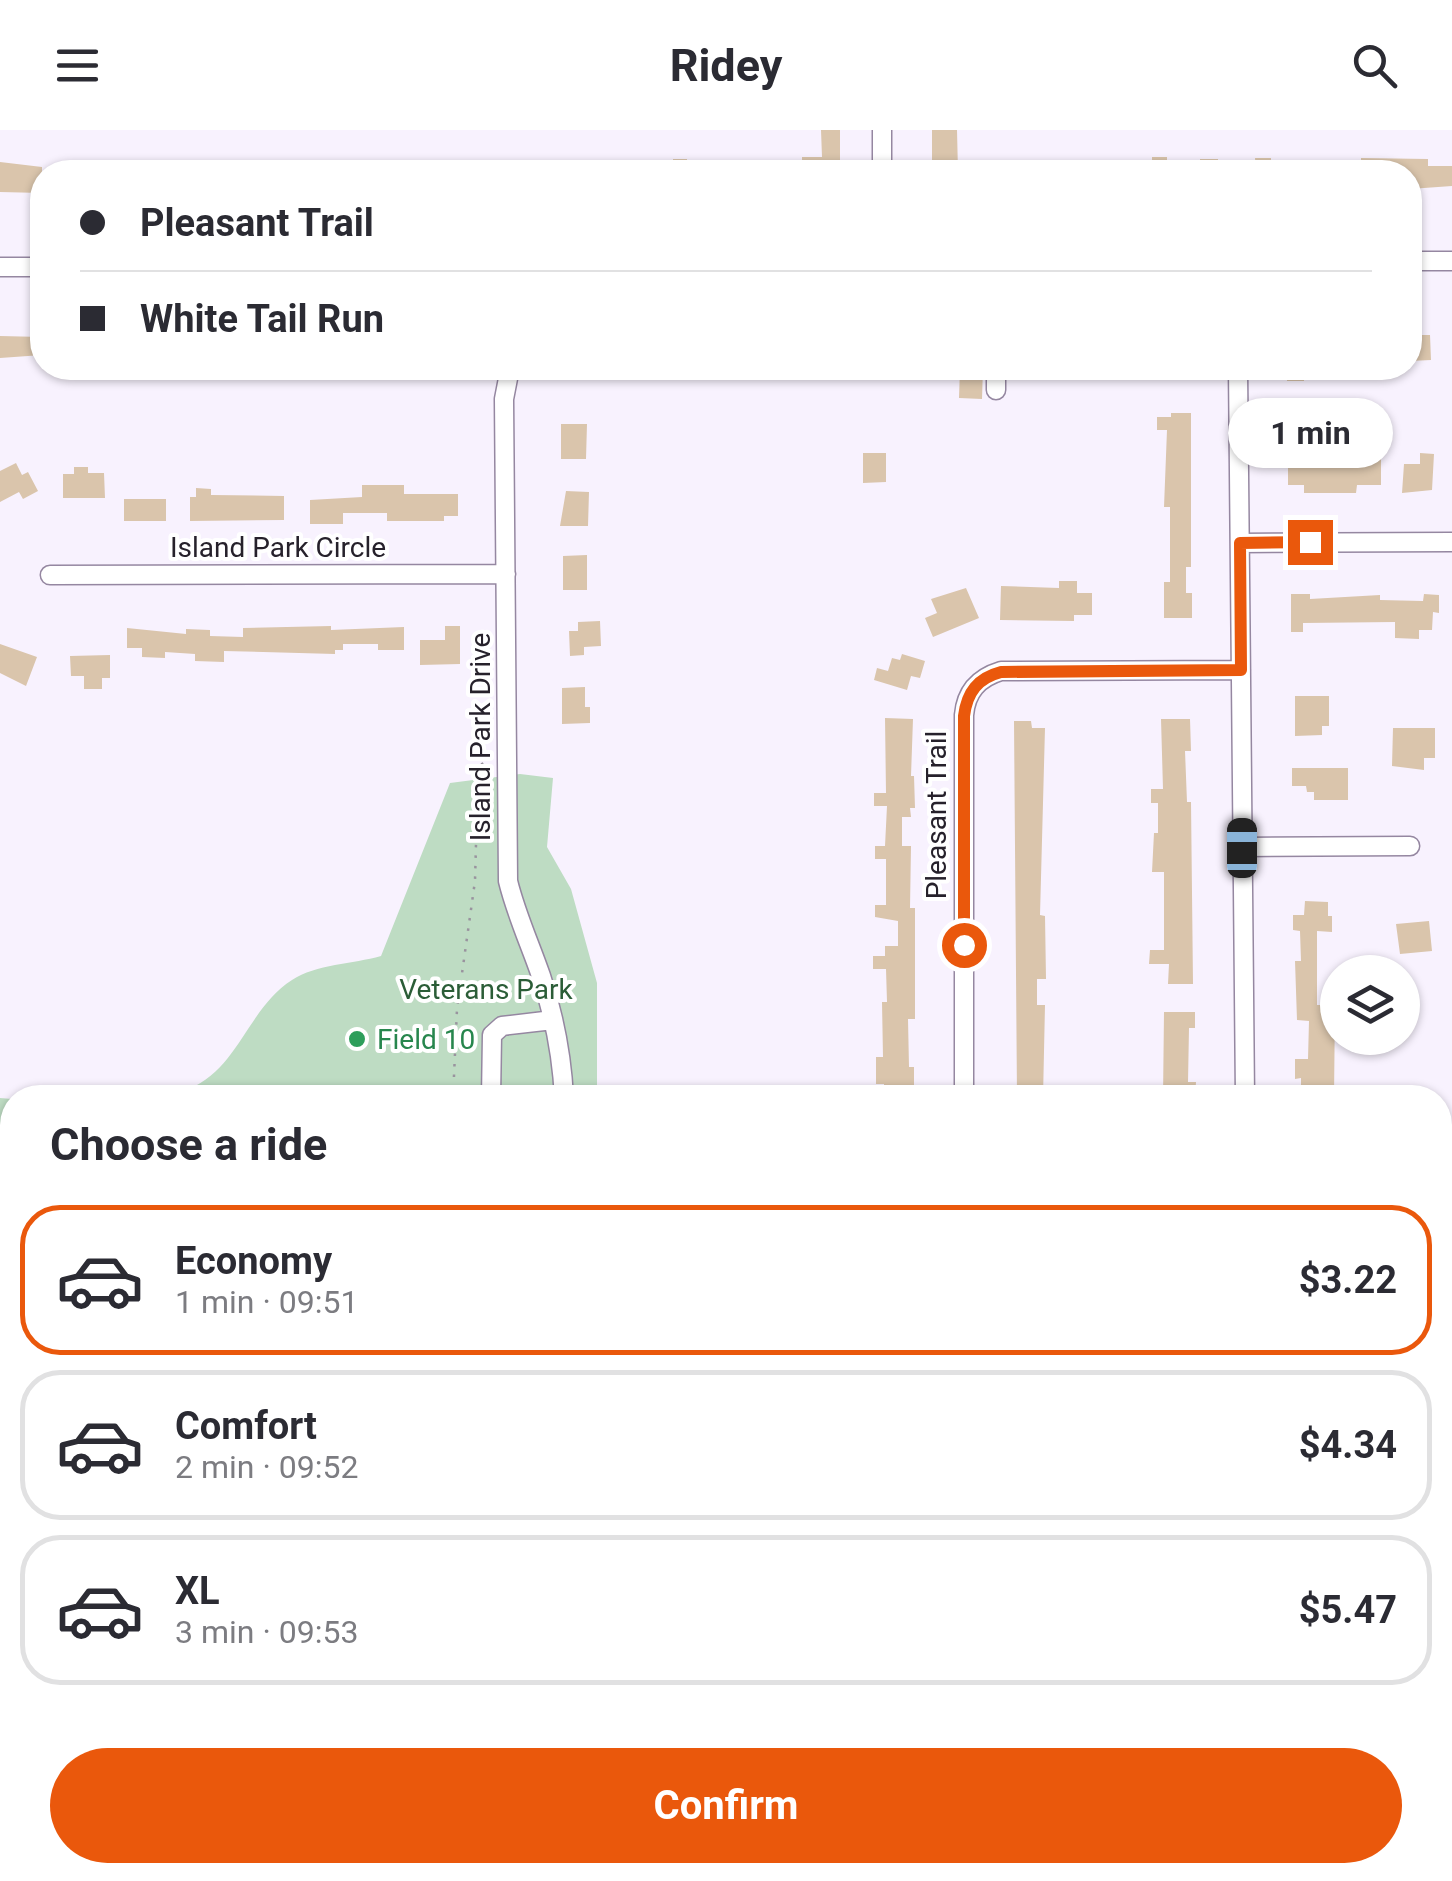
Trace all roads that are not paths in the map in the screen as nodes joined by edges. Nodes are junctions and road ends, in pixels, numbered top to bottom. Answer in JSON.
{"nodes":[{"id":1,"x":882,"y":130,"type":"edge"},
{"id":2,"x":882,"y":160,"type":"edge"},
{"id":3,"x":1422,"y":261,"type":"edge"},
{"id":4,"x":1452,"y":261,"type":"edge"},
{"id":5,"x":0,"y":267,"type":"edge"},
{"id":6,"x":30,"y":267,"type":"edge"},
{"id":7,"x":508,"y":380,"type":"edge"},
{"id":8,"x":996,"y":380,"type":"edge"},
{"id":9,"x":1238,"y":380,"type":"edge"},
{"id":10,"x":996,"y":390,"type":"dead end"},
{"id":11,"x":1452,"y":542,"type":"edge"},
{"id":12,"x":1240,"y":543,"type":"junction"},
{"id":13,"x":506,"y":574,"type":"junction"},
{"id":14,"x":50,"y":576,"type":"dead end"},
{"id":15,"x":1241,"y":670,"type":"junction"},
{"id":16,"x":1410,"y":846,"type":"dead end"},
{"id":17,"x":1242,"y":848,"type":"junction"},
{"id":18,"x":554,"y":1020,"type":"junction"},
{"id":19,"x":490,"y":1085,"type":"edge"},
{"id":20,"x":562,"y":1085,"type":"edge"},
{"id":21,"x":964,"y":1085,"type":"edge"},
{"id":22,"x":1245,"y":1085,"type":"edge"}],
"edges":[{"from":1,"to":2,"type":"street"},
{"from":3,"to":4,"type":"street"},
{"from":5,"to":6,"type":"street"},
{"from":7,"to":13,"type":"street","name":"Island Park Drive"},
{"from":8,"to":10,"type":"street"},
{"from":9,"to":12,"type":"street"},
{"from":11,"to":12,"type":"street"},
{"from":12,"to":15,"type":"street"},
{"from":13,"to":14,"type":"street","name":"Island Park Circle"},
{"from":13,"to":18,"type":"street","name":"Island Park Drive"},
{"from":15,"to":17,"type":"street"},
{"from":15,"to":21,"type":"street","name":"Pleasant Trail"},
{"from":16,"to":17,"type":"street"},
{"from":17,"to":22,"type":"street"},
{"from":18,"to":19,"type":"street"},
{"from":18,"to":20,"type":"street","name":"Island Park Drive"}]}
